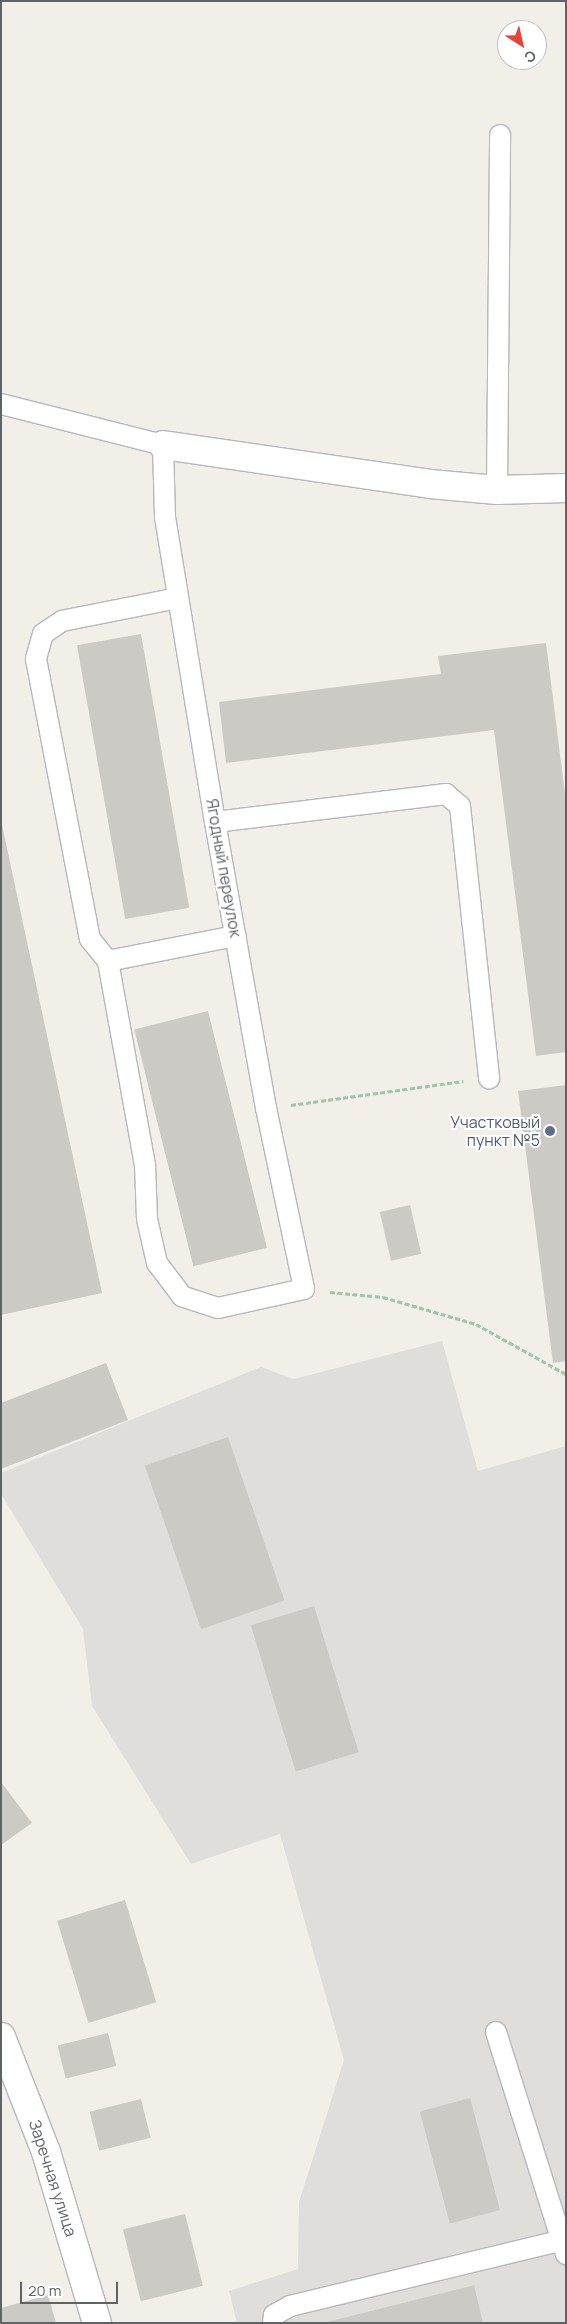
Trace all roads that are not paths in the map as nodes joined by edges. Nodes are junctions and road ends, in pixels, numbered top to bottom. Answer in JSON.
{"nodes":[{"id":1,"x":500,"y":135,"type":"dead end"},
{"id":2,"x":1,"y":404,"type":"edge"},
{"id":3,"x":163,"y":445,"type":"junction"},
{"id":4,"x":566,"y":488,"type":"edge"},
{"id":5,"x":497,"y":490,"type":"junction"},
{"id":6,"x":178,"y":598,"type":"junction"},
{"id":7,"x":215,"y":822,"type":"junction"},
{"id":8,"x":236,"y":936,"type":"junction"},
{"id":9,"x":108,"y":961,"type":"junction"},
{"id":10,"x":489,"y":1078,"type":"road end"},
{"id":11,"x":496,"y":2032,"type":"dead end"},
{"id":12,"x":1,"y":2037,"type":"edge"},
{"id":13,"x":564,"y":2247,"type":"edge"},
{"id":14,"x":97,"y":2323,"type":"edge"},
{"id":15,"x":273,"y":2323,"type":"edge"}],
"edges":[{"from":1,"to":5,"type":"lane"},
{"from":2,"to":3,"type":"lane"},
{"from":3,"to":5,"type":"street"},
{"from":3,"to":6,"type":"lane","name":"Ягодный переулок"},
{"from":4,"to":5,"type":"street"},
{"from":6,"to":7,"type":"lane","name":"Ягодный переулок"},
{"from":6,"to":9,"type":"lane"},
{"from":7,"to":8,"type":"lane","name":"Ягодный переулок"},
{"from":7,"to":10,"type":"lane"},
{"from":8,"to":9,"type":"lane"},
{"from":8,"to":9,"type":"lane","name":"Ягодный переулок"},
{"from":11,"to":13,"type":"lane"},
{"from":12,"to":14,"type":"street","name":"Заречная улица"},
{"from":13,"to":15,"type":"lane"}]}
